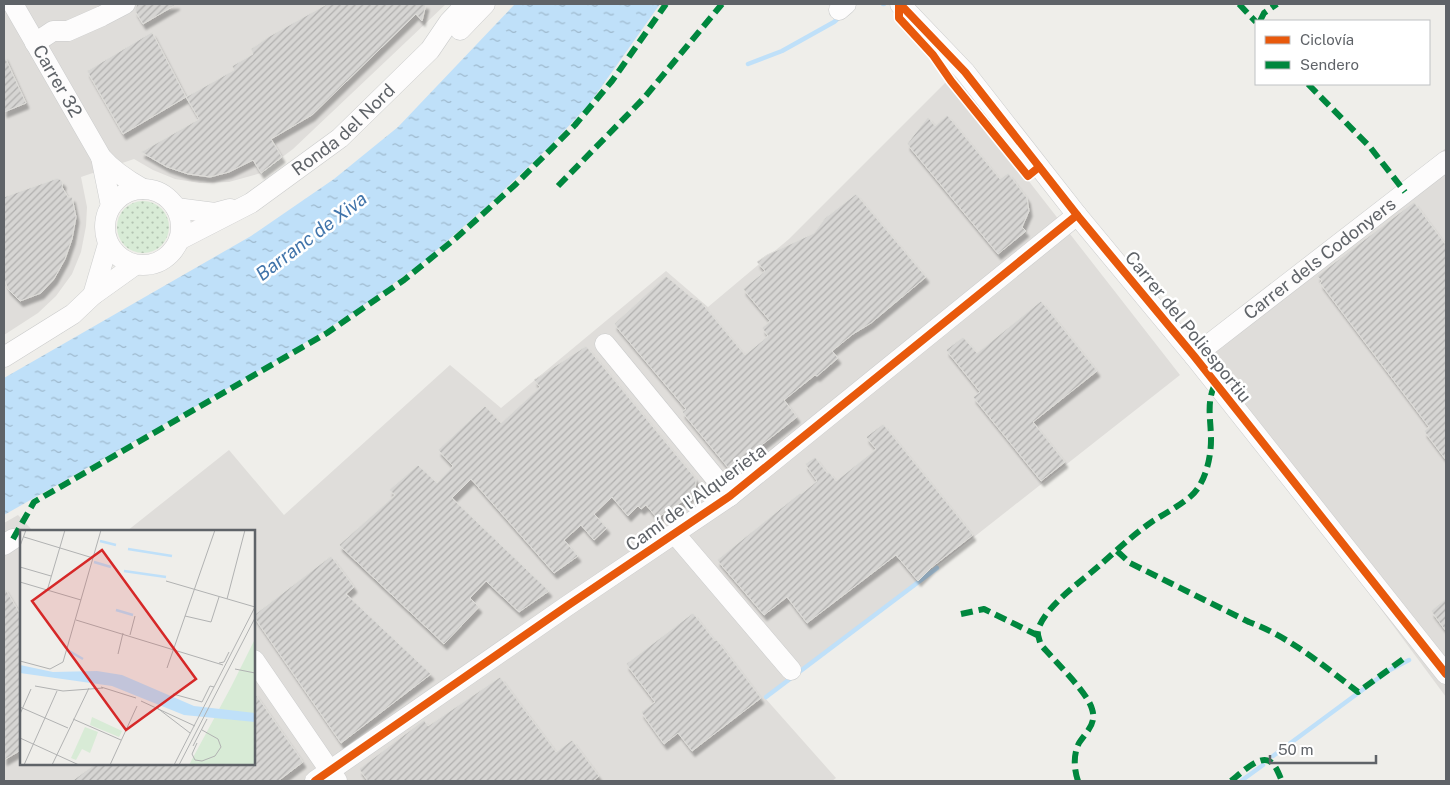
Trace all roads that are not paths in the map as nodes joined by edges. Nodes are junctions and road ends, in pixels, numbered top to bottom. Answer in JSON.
{"nodes":[{"id":1,"x":12,"y":4,"type":"edge"},
{"id":2,"x":125,"y":4,"type":"edge"},
{"id":3,"x":466,"y":4,"type":"edge"},
{"id":4,"x":485,"y":4,"type":"edge"},
{"id":5,"x":900,"y":4,"type":"edge"},
{"id":6,"x":35,"y":42,"type":"junction"},
{"id":7,"x":430,"y":50,"type":"junction"},
{"id":8,"x":101,"y":158,"type":"junction"},
{"id":9,"x":1446,"y":162,"type":"edge"},
{"id":10,"x":143,"y":189,"type":"junction"},
{"id":11,"x":251,"y":203,"type":"junction"},
{"id":12,"x":111,"y":206,"type":"junction"},
{"id":13,"x":176,"y":208,"type":"junction"},
{"id":14,"x":1077,"y":215,"type":"junction"},
{"id":15,"x":179,"y":240,"type":"junction"},
{"id":16,"x":108,"y":244,"type":"junction"},
{"id":17,"x":134,"y":265,"type":"junction"},
{"id":18,"x":93,"y":296,"type":"junction"},
{"id":19,"x":73,"y":314,"type":"junction"},
{"id":20,"x":4,"y":343,"type":"edge"},
{"id":21,"x":605,"y":344,"type":"dead end"},
{"id":22,"x":1194,"y":356,"type":"junction"},
{"id":23,"x":4,"y":357,"type":"edge"},
{"id":24,"x":730,"y":496,"type":"junction"},
{"id":25,"x":674,"y":534,"type":"junction"},
{"id":26,"x":255,"y":662,"type":"edge"},
{"id":27,"x":791,"y":670,"type":"dead end"},
{"id":28,"x":1446,"y":673,"type":"edge"},
{"id":29,"x":327,"y":778,"type":"edge"}],
"edges":[{"from":1,"to":6,"type":"street","name":"Carrer 32"},
{"from":2,"to":6,"type":"street"},
{"from":3,"to":7,"type":"street","name":"Ronda del Nord"},
{"from":4,"to":7,"type":"street","name":"Ronda del Nord"},
{"from":5,"to":14,"type":"street","name":"Carrer del Poliesportiu"},
{"from":6,"to":8,"type":"street","name":"Carrer 32"},
{"from":7,"to":11,"type":"street","name":"Ronda del Nord"},
{"from":8,"to":10,"type":"street","name":"Carrer 32"},
{"from":8,"to":12,"type":"street","name":"Carrer 32"},
{"from":9,"to":22,"type":"street","name":"Carrer dels Codonyers"},
{"from":10,"to":12,"type":"street"},
{"from":10,"to":13,"type":"street"},
{"from":11,"to":13,"type":"street","name":"Ronda del Nord"},
{"from":11,"to":15,"type":"street","name":"Ronda del Nord"},
{"from":12,"to":16,"type":"street"},
{"from":13,"to":15,"type":"street"},
{"from":14,"to":22,"type":"street","name":"Carrer del Poliesportiu"},
{"from":14,"to":24,"type":"street","name":"Camí de l'Alquerieta"},
{"from":15,"to":17,"type":"street"},
{"from":16,"to":17,"type":"street"},
{"from":16,"to":18,"type":"street"},
{"from":17,"to":18,"type":"street"},
{"from":18,"to":19,"type":"street"},
{"from":19,"to":20,"type":"street"},
{"from":19,"to":23,"type":"street"},
{"from":21,"to":24,"type":"street","name":"Camí de l'Alquerieta"},
{"from":22,"to":28,"type":"street","name":"Carrer del Poliesportiu"},
{"from":24,"to":25,"type":"street","name":"Camí de l'Alquerieta"},
{"from":25,"to":27,"type":"street"},
{"from":25,"to":29,"type":"street","name":"Camí de l'Alquerieta"},
{"from":26,"to":29,"type":"street"}]}
